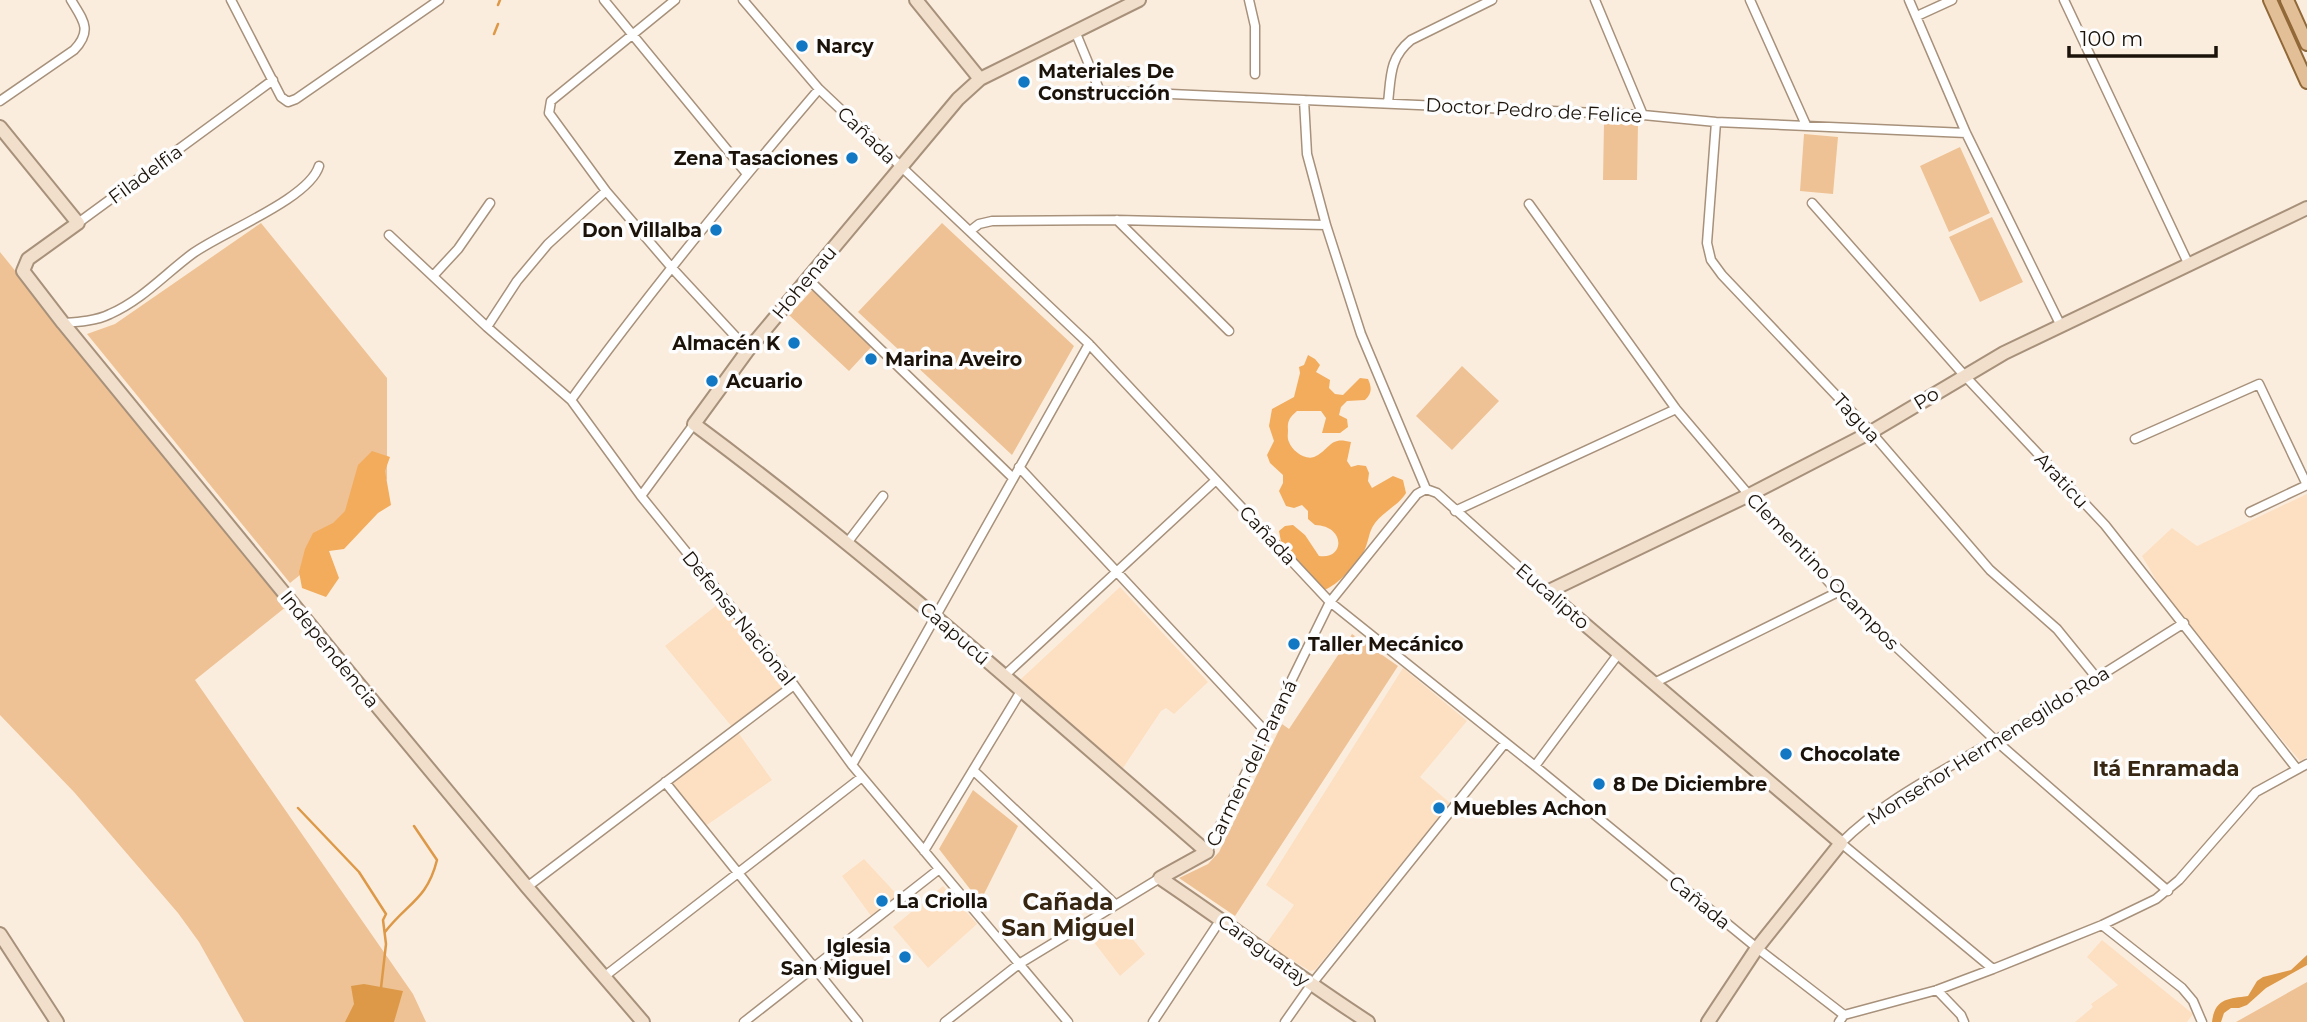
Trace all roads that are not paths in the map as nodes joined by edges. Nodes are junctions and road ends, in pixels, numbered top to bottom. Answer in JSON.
{"nodes":[{"id":1,"x":71,"y":0,"type":"edge"},
{"id":2,"x":231,"y":0,"type":"edge"},
{"id":3,"x":439,"y":0,"type":"edge"},
{"id":4,"x":604,"y":0,"type":"edge"},
{"id":5,"x":675,"y":0,"type":"edge"},
{"id":6,"x":743,"y":0,"type":"edge"},
{"id":7,"x":916,"y":0,"type":"edge"},
{"id":8,"x":1139,"y":0,"type":"edge"},
{"id":9,"x":1250,"y":0,"type":"edge"},
{"id":10,"x":1492,"y":0,"type":"edge"},
{"id":11,"x":1595,"y":0,"type":"edge"},
{"id":12,"x":1750,"y":0,"type":"edge"},
{"id":13,"x":1909,"y":0,"type":"edge"},
{"id":14,"x":1952,"y":0,"type":"edge"},
{"id":15,"x":2064,"y":0,"type":"edge"},
{"id":16,"x":2270,"y":0,"type":"edge"},
{"id":17,"x":2287,"y":0,"type":"edge"},
{"id":18,"x":1917,"y":16,"type":"junction"},
{"id":19,"x":1075,"y":31,"type":"junction"},
{"id":20,"x":633,"y":36,"type":"junction"},
{"id":21,"x":2307,"y":44,"type":"edge"},
{"id":22,"x":1255,"y":74,"type":"dead end"},
{"id":23,"x":980,"y":79,"type":"junction"},
{"id":24,"x":273,"y":80,"type":"junction"},
{"id":25,"x":2307,"y":82,"type":"edge"},
{"id":26,"x":820,"y":89,"type":"junction"},
{"id":27,"x":1304,"y":100,"type":"junction"},
{"id":28,"x":0,"y":101,"type":"edge"},
{"id":29,"x":1388,"y":103,"type":"junction"},
{"id":30,"x":1643,"y":115,"type":"junction"},
{"id":31,"x":1716,"y":122,"type":"junction"},
{"id":32,"x":1806,"y":125,"type":"junction"},
{"id":33,"x":0,"y":127,"type":"edge"},
{"id":34,"x":1966,"y":133,"type":"junction"},
{"id":35,"x":319,"y":166,"type":"dead end"},
{"id":36,"x":900,"y":167,"type":"junction"},
{"id":37,"x":747,"y":174,"type":"junction"},
{"id":38,"x":606,"y":191,"type":"junction"},
{"id":39,"x":490,"y":203,"type":"dead end"},
{"id":40,"x":1812,"y":203,"type":"dead end"},
{"id":41,"x":1529,"y":204,"type":"dead end"},
{"id":42,"x":2307,"y":208,"type":"edge"},
{"id":43,"x":1117,"y":220,"type":"junction"},
{"id":44,"x":78,"y":223,"type":"junction"},
{"id":45,"x":1326,"y":225,"type":"junction"},
{"id":46,"x":970,"y":231,"type":"junction"},
{"id":47,"x":389,"y":235,"type":"dead end"},
{"id":48,"x":2188,"y":263,"type":"junction"},
{"id":49,"x":672,"y":268,"type":"junction"},
{"id":50,"x":23,"y":271,"type":"joint"},
{"id":51,"x":433,"y":276,"type":"junction"},
{"id":52,"x":807,"y":278,"type":"junction"},
{"id":53,"x":62,"y":323,"type":"junction"},
{"id":54,"x":2060,"y":324,"type":"junction"},
{"id":55,"x":487,"y":327,"type":"junction"},
{"id":56,"x":1228,"y":331,"type":"dead end"},
{"id":57,"x":1089,"y":344,"type":"junction"},
{"id":58,"x":748,"y":350,"type":"junction"},
{"id":59,"x":1964,"y":375,"type":"junction"},
{"id":60,"x":571,"y":400,"type":"junction"},
{"id":61,"x":1676,"y":409,"type":"junction"},
{"id":62,"x":694,"y":424,"type":"junction"},
{"id":63,"x":1871,"y":432,"type":"junction"},
{"id":64,"x":2135,"y":439,"type":"dead end"},
{"id":65,"x":1019,"y":467,"type":"junction"},
{"id":66,"x":1013,"y":478,"type":"junction"},
{"id":67,"x":1216,"y":480,"type":"junction"},
{"id":68,"x":2307,"y":485,"type":"edge"},
{"id":69,"x":1426,"y":489,"type":"junction"},
{"id":70,"x":1749,"y":495,"type":"junction"},
{"id":71,"x":642,"y":496,"type":"junction"},
{"id":72,"x":883,"y":496,"type":"dead end"},
{"id":73,"x":1455,"y":510,"type":"junction"},
{"id":74,"x":2250,"y":512,"type":"dead end"},
{"id":75,"x":847,"y":543,"type":"junction"},
{"id":76,"x":1116,"y":570,"type":"junction"},
{"id":77,"x":1547,"y":592,"type":"junction"},
{"id":78,"x":1838,"y":592,"type":"junction"},
{"id":79,"x":1331,"y":602,"type":"junction"},
{"id":80,"x":936,"y":616,"type":"junction"},
{"id":81,"x":2184,"y":623,"type":"junction"},
{"id":82,"x":1619,"y":653,"type":"junction"},
{"id":83,"x":1004,"y":676,"type":"junction"},
{"id":84,"x":2096,"y":677,"type":"junction"},
{"id":85,"x":1654,"y":683,"type":"junction"},
{"id":86,"x":794,"y":685,"type":"junction"},
{"id":87,"x":1021,"y":691,"type":"junction"},
{"id":88,"x":1266,"y":732,"type":"junction"},
{"id":89,"x":1995,"y":740,"type":"junction"},
{"id":90,"x":1505,"y":743,"type":"junction"},
{"id":91,"x":2307,"y":764,"type":"edge"},
{"id":92,"x":852,"y":765,"type":"junction"},
{"id":93,"x":1535,"y":766,"type":"junction"},
{"id":94,"x":2297,"y":769,"type":"junction"},
{"id":95,"x":973,"y":770,"type":"junction"},
{"id":96,"x":862,"y":777,"type":"junction"},
{"id":97,"x":664,"y":782,"type":"junction"},
{"id":98,"x":1841,"y":843,"type":"junction"},
{"id":99,"x":924,"y":851,"type":"junction"},
{"id":100,"x":1208,"y":852,"type":"junction"},
{"id":101,"x":939,"y":870,"type":"junction"},
{"id":102,"x":737,"y":873,"type":"junction"},
{"id":103,"x":1160,"y":878,"type":"junction"},
{"id":104,"x":527,"y":887,"type":"junction"},
{"id":105,"x":2168,"y":891,"type":"junction"},
{"id":106,"x":1116,"y":905,"type":"junction"},
{"id":107,"x":1221,"y":919,"type":"junction"},
{"id":108,"x":2102,"y":925,"type":"junction"},
{"id":109,"x":0,"y":934,"type":"edge"},
{"id":110,"x":1757,"y":948,"type":"junction"},
{"id":111,"x":1019,"y":964,"type":"junction"},
{"id":112,"x":813,"y":968,"type":"junction"},
{"id":113,"x":1993,"y":969,"type":"junction"},
{"id":114,"x":605,"y":976,"type":"junction"},
{"id":115,"x":1311,"y":985,"type":"junction"},
{"id":116,"x":1937,"y":990,"type":"junction"},
{"id":117,"x":1842,"y":1019,"type":"edge"},
{"id":118,"x":2202,"y":1020,"type":"edge"},
{"id":119,"x":57,"y":1022,"type":"edge"},
{"id":120,"x":643,"y":1022,"type":"edge"},
{"id":121,"x":744,"y":1022,"type":"edge"},
{"id":122,"x":858,"y":1022,"type":"edge"},
{"id":123,"x":945,"y":1022,"type":"edge"},
{"id":124,"x":1068,"y":1022,"type":"edge"},
{"id":125,"x":1153,"y":1022,"type":"edge"},
{"id":126,"x":1285,"y":1022,"type":"edge"},
{"id":127,"x":1368,"y":1022,"type":"edge"},
{"id":128,"x":1708,"y":1022,"type":"edge"},
{"id":129,"x":1964,"y":1022,"type":"edge"}],
"edges":[{"from":1,"to":28,"type":"street"},
{"from":2,"to":24,"type":"street"},
{"from":3,"to":24,"type":"street"},
{"from":4,"to":20,"type":"street"},
{"from":5,"to":20,"type":"street"},
{"from":6,"to":26,"type":"street","name":"Cañada"},
{"from":7,"to":23,"type":"street"},
{"from":8,"to":19,"type":"street","name":"Hohenau"},
{"from":9,"to":22,"type":"street"},
{"from":10,"to":29,"type":"street"},
{"from":11,"to":30,"type":"street"},
{"from":12,"to":32,"type":"street"},
{"from":13,"to":18,"type":"street"},
{"from":14,"to":18,"type":"street"},
{"from":15,"to":48,"type":"street"},
{"from":16,"to":25,"type":"main road"},
{"from":17,"to":21,"type":"main road"},
{"from":18,"to":34,"type":"street"},
{"from":19,"to":23,"type":"street","name":"Hohenau"},
{"from":19,"to":27,"type":"street","name":"Doctor Pedro de Felice"},
{"from":20,"to":37,"type":"street"},
{"from":20,"to":38,"type":"street"},
{"from":23,"to":36,"type":"street","name":"Hohenau"},
{"from":24,"to":44,"type":"street","name":"Filadelfia"},
{"from":26,"to":36,"type":"street","name":"Cañada"},
{"from":26,"to":37,"type":"street"},
{"from":27,"to":29,"type":"street","name":"Doctor Pedro de Felice"},
{"from":27,"to":45,"type":"street"},
{"from":29,"to":30,"type":"street","name":"Doctor Pedro de Felice"},
{"from":30,"to":31,"type":"street","name":"Doctor Pedro de Felice"},
{"from":31,"to":32,"type":"street","name":"Doctor Pedro de Felice"},
{"from":31,"to":63,"type":"street","name":"Tagua"},
{"from":32,"to":34,"type":"street","name":"Doctor Pedro de Felice"},
{"from":33,"to":44,"type":"street"},
{"from":34,"to":54,"type":"street"},
{"from":35,"to":53,"type":"street"},
{"from":36,"to":46,"type":"street","name":"Cañada"},
{"from":36,"to":52,"type":"street","name":"Hohenau"},
{"from":37,"to":49,"type":"street"},
{"from":38,"to":49,"type":"street"},
{"from":38,"to":55,"type":"street"},
{"from":39,"to":51,"type":"street"},
{"from":40,"to":59,"type":"street","name":"Araticu"},
{"from":41,"to":61,"type":"street","name":"Clementino Ocampos"},
{"from":42,"to":48,"type":"street","name":"Po"},
{"from":43,"to":45,"type":"street"},
{"from":43,"to":46,"type":"street"},
{"from":43,"to":56,"type":"street"},
{"from":44,"to":50,"type":"street","name":"Filadelfia"},
{"from":45,"to":69,"type":"street"},
{"from":46,"to":57,"type":"street","name":"Cañada"},
{"from":47,"to":51,"type":"street","name":"Defensa Nacional"},
{"from":48,"to":54,"type":"street","name":"Po"},
{"from":49,"to":58,"type":"street"},
{"from":49,"to":60,"type":"street"},
{"from":50,"to":53,"type":"street","name":"Independencia"},
{"from":51,"to":55,"type":"street","name":"Defensa Nacional"},
{"from":52,"to":58,"type":"street","name":"Hohenau"},
{"from":52,"to":66,"type":"street"},
{"from":53,"to":104,"type":"street","name":"Independencia"},
{"from":54,"to":59,"type":"street","name":"Po"},
{"from":55,"to":60,"type":"street","name":"Defensa Nacional"},
{"from":57,"to":65,"type":"street"},
{"from":57,"to":67,"type":"street","name":"Cañada"},
{"from":58,"to":62,"type":"street","name":"Hohenau"},
{"from":59,"to":63,"type":"street","name":"Po"},
{"from":59,"to":81,"type":"street","name":"Araticu"},
{"from":60,"to":71,"type":"street","name":"Defensa Nacional"},
{"from":61,"to":70,"type":"street","name":"Clementino Ocampos"},
{"from":61,"to":73,"type":"street"},
{"from":62,"to":71,"type":"street","name":"Hohenau"},
{"from":62,"to":75,"type":"street","name":"Caapucú"},
{"from":63,"to":70,"type":"street","name":"Po"},
{"from":63,"to":84,"type":"street","name":"Tagua"},
{"from":64,"to":68,"type":"street"},
{"from":65,"to":66,"type":"street"},
{"from":65,"to":76,"type":"street"},
{"from":66,"to":80,"type":"street"},
{"from":67,"to":76,"type":"street"},
{"from":67,"to":79,"type":"street","name":"Cañada"},
{"from":68,"to":74,"type":"street"},
{"from":69,"to":73,"type":"street","name":"Eucalipto"},
{"from":69,"to":79,"type":"street","name":"Carmen del Paraná"},
{"from":70,"to":77,"type":"street","name":"Po"},
{"from":70,"to":78,"type":"street","name":"Clementino Ocampos"},
{"from":71,"to":86,"type":"street","name":"Defensa Nacional"},
{"from":72,"to":75,"type":"street"},
{"from":73,"to":77,"type":"street","name":"Eucalipto"},
{"from":75,"to":80,"type":"street","name":"Caapucú"},
{"from":76,"to":83,"type":"street"},
{"from":76,"to":88,"type":"street"},
{"from":77,"to":82,"type":"street","name":"Eucalipto"},
{"from":78,"to":85,"type":"street"},
{"from":78,"to":89,"type":"street","name":"Clementino Ocampos"},
{"from":79,"to":88,"type":"street","name":"Carmen del Paraná"},
{"from":79,"to":90,"type":"street","name":"Cañada"},
{"from":80,"to":83,"type":"street","name":"Caapucú"},
{"from":80,"to":92,"type":"street"},
{"from":81,"to":84,"type":"street","name":"Monseñor Hermenegildo Roa"},
{"from":81,"to":94,"type":"street","name":"Araticu"},
{"from":82,"to":85,"type":"street","name":"Eucalipto"},
{"from":82,"to":93,"type":"street"},
{"from":83,"to":87,"type":"street","name":"Caapucú"},
{"from":84,"to":89,"type":"street","name":"Monseñor Hermenegildo Roa"},
{"from":85,"to":98,"type":"street","name":"Eucalipto"},
{"from":86,"to":92,"type":"street","name":"Defensa Nacional"},
{"from":86,"to":97,"type":"street"},
{"from":87,"to":95,"type":"street"},
{"from":87,"to":100,"type":"street","name":"Caapucú"},
{"from":88,"to":100,"type":"street","name":"Carmen del Paraná"},
{"from":89,"to":98,"type":"street","name":"Monseñor Hermenegildo Roa"},
{"from":89,"to":105,"type":"street","name":"Clementino Ocampos"},
{"from":90,"to":93,"type":"street","name":"Cañada"},
{"from":90,"to":115,"type":"street"},
{"from":91,"to":94,"type":"street"},
{"from":92,"to":96,"type":"street","name":"Defensa Nacional"},
{"from":93,"to":110,"type":"street","name":"Cañada"},
{"from":94,"to":105,"type":"street"},
{"from":95,"to":99,"type":"street"},
{"from":95,"to":106,"type":"street"},
{"from":96,"to":99,"type":"street","name":"Defensa Nacional"},
{"from":96,"to":102,"type":"street"},
{"from":97,"to":102,"type":"street"},
{"from":97,"to":104,"type":"street"},
{"from":98,"to":110,"type":"street","name":"Monseñor Hermenegildo Roa"},
{"from":98,"to":113,"type":"street","name":"Eucalipto"},
{"from":99,"to":101,"type":"street","name":"Defensa Nacional"},
{"from":100,"to":103,"type":"street","name":"Carmen del Paraná"},
{"from":101,"to":111,"type":"street","name":"Defensa Nacional"},
{"from":101,"to":112,"type":"street"},
{"from":102,"to":112,"type":"street"},
{"from":102,"to":114,"type":"street"},
{"from":103,"to":106,"type":"street","name":"Carmen del Paraná"},
{"from":103,"to":107,"type":"street","name":"Caraguatay"},
{"from":104,"to":114,"type":"street","name":"Independencia"},
{"from":105,"to":108,"type":"street"},
{"from":106,"to":111,"type":"street","name":"Carmen del Paraná"},
{"from":107,"to":115,"type":"street","name":"Caraguatay"},
{"from":107,"to":125,"type":"street"},
{"from":108,"to":113,"type":"street"},
{"from":108,"to":118,"type":"street"},
{"from":109,"to":119,"type":"street"},
{"from":110,"to":117,"type":"street","name":"Cañada"},
{"from":110,"to":128,"type":"street","name":"Monseñor Hermenegildo Roa"},
{"from":111,"to":123,"type":"street","name":"Carmen del Paraná"},
{"from":111,"to":124,"type":"street","name":"Defensa Nacional"},
{"from":112,"to":121,"type":"street"},
{"from":112,"to":122,"type":"street"},
{"from":113,"to":116,"type":"street"},
{"from":114,"to":120,"type":"street","name":"Independencia"},
{"from":115,"to":126,"type":"street"},
{"from":115,"to":127,"type":"street","name":"Caraguatay"},
{"from":116,"to":117,"type":"street"},
{"from":116,"to":129,"type":"street"}]}
